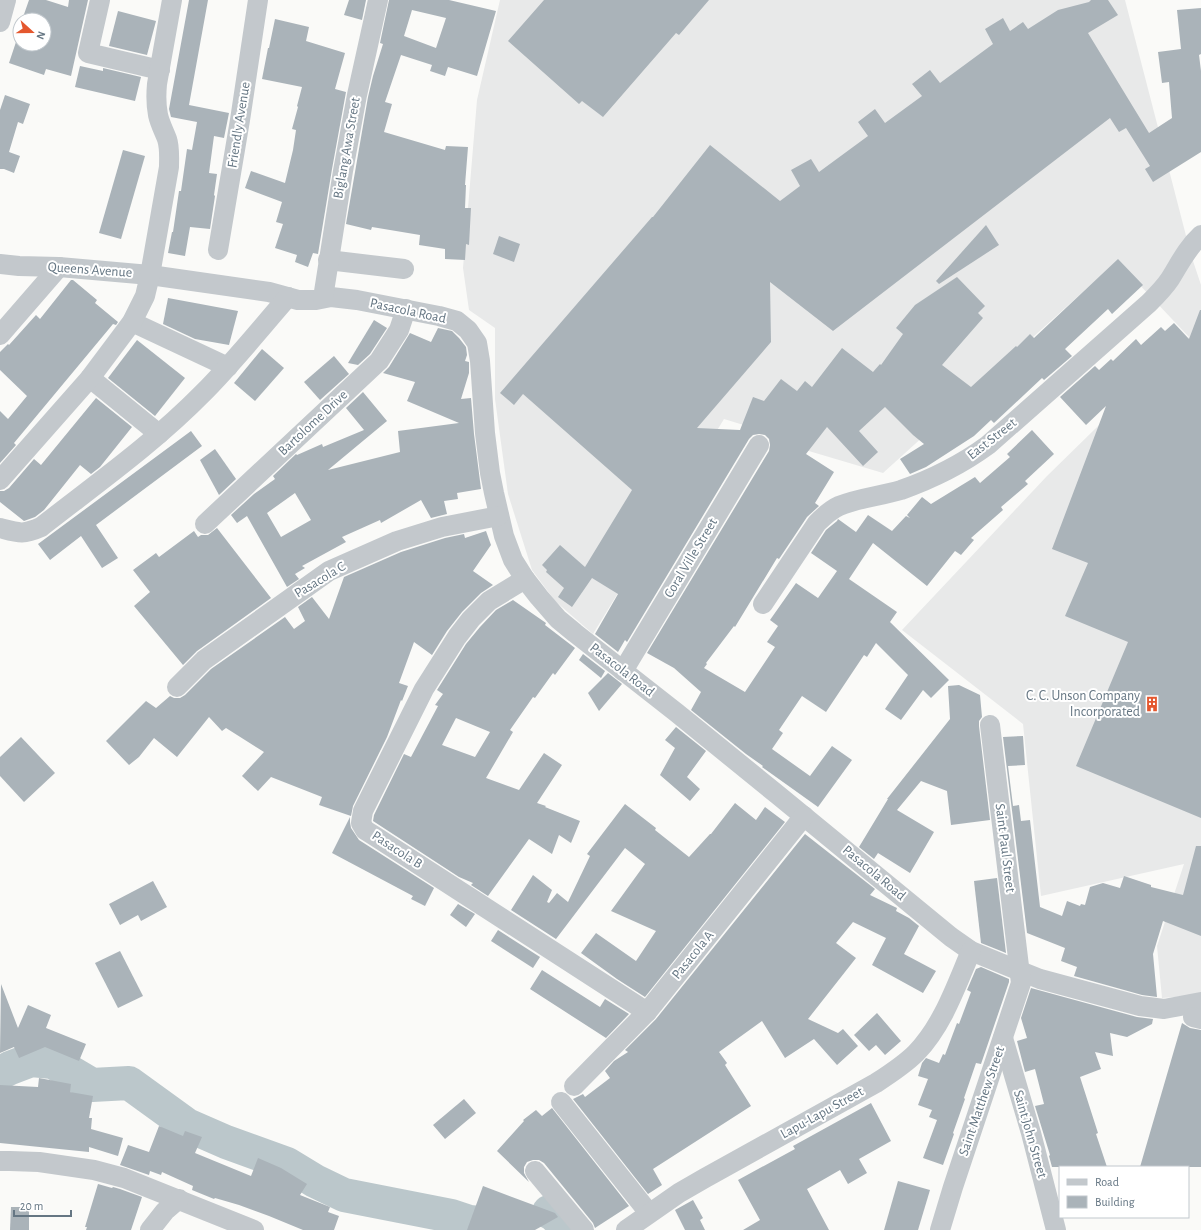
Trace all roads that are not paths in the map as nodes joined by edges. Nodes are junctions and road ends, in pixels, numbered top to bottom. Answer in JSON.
{"nodes":[{"id":1,"x":6,"y":0,"type":"edge"},
{"id":2,"x":100,"y":0,"type":"edge"},
{"id":3,"x":172,"y":0,"type":"edge"},
{"id":4,"x":258,"y":0,"type":"edge"},
{"id":5,"x":378,"y":0,"type":"edge"},
{"id":6,"x":0,"y":22,"type":"edge"},
{"id":7,"x":160,"y":70,"type":"junction"},
{"id":8,"x":1201,"y":235,"type":"edge"},
{"id":9,"x":218,"y":250,"type":"dead end"},
{"id":10,"x":328,"y":260,"type":"junction"},
{"id":11,"x":0,"y":264,"type":"edge"},
{"id":12,"x":59,"y":267,"type":"junction"},
{"id":13,"x":404,"y":269,"type":"dead end"},
{"id":14,"x":150,"y":275,"type":"junction"},
{"id":15,"x":179,"y":279,"type":"joint"},
{"id":16,"x":288,"y":297,"type":"junction"},
{"id":17,"x":323,"y":298,"type":"junction"},
{"id":18,"x":406,"y":309,"type":"junction"},
{"id":19,"x":132,"y":322,"type":"junction"},
{"id":20,"x":0,"y":335,"type":"edge"},
{"id":21,"x":228,"y":367,"type":"junction"},
{"id":22,"x":90,"y":378,"type":"junction"},
{"id":23,"x":159,"y":434,"type":"junction"},
{"id":24,"x":759,"y":445,"type":"dead end"},
{"id":25,"x":0,"y":480,"type":"edge"},
{"id":26,"x":493,"y":516,"type":"junction"},
{"id":27,"x":205,"y":524,"type":"dead end"},
{"id":28,"x":0,"y":528,"type":"edge"},
{"id":29,"x":525,"y":579,"type":"junction"},
{"id":30,"x":763,"y":604,"type":"dead end"},
{"id":31,"x":623,"y":671,"type":"junction"},
{"id":32,"x":177,"y":687,"type":"dead end"},
{"id":33,"x":990,"y":725,"type":"dead end"},
{"id":34,"x":804,"y":816,"type":"junction"},
{"id":35,"x":971,"y":951,"type":"junction"},
{"id":36,"x":1020,"y":971,"type":"junction"},
{"id":37,"x":647,"y":1012,"type":"junction"},
{"id":38,"x":1198,"y":1012,"type":"edge"},
{"id":39,"x":1003,"y":1038,"type":"junction"},
{"id":40,"x":574,"y":1086,"type":"dead end"},
{"id":41,"x":561,"y":1102,"type":"dead end"},
{"id":42,"x":0,"y":1161,"type":"edge"},
{"id":43,"x":535,"y":1172,"type":"dead end"},
{"id":44,"x":179,"y":1199,"type":"junction"},
{"id":45,"x":649,"y":1213,"type":"junction"},
{"id":46,"x":150,"y":1230,"type":"edge"},
{"id":47,"x":254,"y":1230,"type":"edge"},
{"id":48,"x":584,"y":1230,"type":"edge"},
{"id":49,"x":626,"y":1230,"type":"edge"},
{"id":50,"x":940,"y":1230,"type":"edge"},
{"id":51,"x":1056,"y":1230,"type":"edge"}],
"edges":[{"from":1,"to":6,"type":"street"},
{"from":2,"to":7,"type":"street"},
{"from":3,"to":7,"type":"street"},
{"from":4,"to":9,"type":"street","name":"Friendly Avenue"},
{"from":5,"to":10,"type":"street","name":"Biglang Awa Street"},
{"from":7,"to":14,"type":"street"},
{"from":8,"to":30,"type":"street","name":"East Street"},
{"from":10,"to":13,"type":"street"},
{"from":10,"to":17,"type":"street","name":"Biglang Awa Street"},
{"from":11,"to":12,"type":"street","name":"Queens Avenue"},
{"from":12,"to":14,"type":"street","name":"Queens Avenue"},
{"from":12,"to":20,"type":"street"},
{"from":14,"to":15,"type":"street","name":"Queens Avenue"},
{"from":14,"to":19,"type":"street"},
{"from":15,"to":16,"type":"street","name":"Pasacola Road"},
{"from":16,"to":17,"type":"street","name":"Pasacola Road"},
{"from":16,"to":21,"type":"street"},
{"from":17,"to":18,"type":"street","name":"Pasacola Road"},
{"from":18,"to":26,"type":"street","name":"Pasacola Road"},
{"from":18,"to":27,"type":"street","name":"Bartolome Drive"},
{"from":19,"to":21,"type":"street"},
{"from":19,"to":22,"type":"street"},
{"from":21,"to":23,"type":"street"},
{"from":22,"to":23,"type":"street"},
{"from":22,"to":25,"type":"street"},
{"from":23,"to":28,"type":"street"},
{"from":24,"to":31,"type":"street","name":"Coral Ville Street"},
{"from":26,"to":29,"type":"street","name":"Pasacola Road"},
{"from":26,"to":32,"type":"street","name":"Pasacola C"},
{"from":29,"to":31,"type":"street","name":"Pasacola Road"},
{"from":29,"to":37,"type":"street","name":"Pasacola B"},
{"from":31,"to":34,"type":"street","name":"Pasacola Road"},
{"from":33,"to":36,"type":"street","name":"Saint Paul Street"},
{"from":34,"to":35,"type":"street","name":"Pasacola Road"},
{"from":34,"to":37,"type":"street","name":"Pasacola A"},
{"from":35,"to":36,"type":"street","name":"Pasacola Road"},
{"from":35,"to":45,"type":"street","name":"Lapu-Lapu Street"},
{"from":36,"to":38,"type":"street","name":"Pasacola Road"},
{"from":36,"to":39,"type":"street","name":"Saint Matthew Street"},
{"from":37,"to":40,"type":"street","name":"Pasacola A"},
{"from":39,"to":50,"type":"street","name":"Saint Matthew Street"},
{"from":39,"to":51,"type":"street","name":"Saint John Street"},
{"from":41,"to":45,"type":"street"},
{"from":42,"to":44,"type":"street"},
{"from":43,"to":48,"type":"street"},
{"from":44,"to":46,"type":"street"},
{"from":44,"to":47,"type":"street"},
{"from":45,"to":49,"type":"street","name":"Lapu-Lapu Street"}]}
